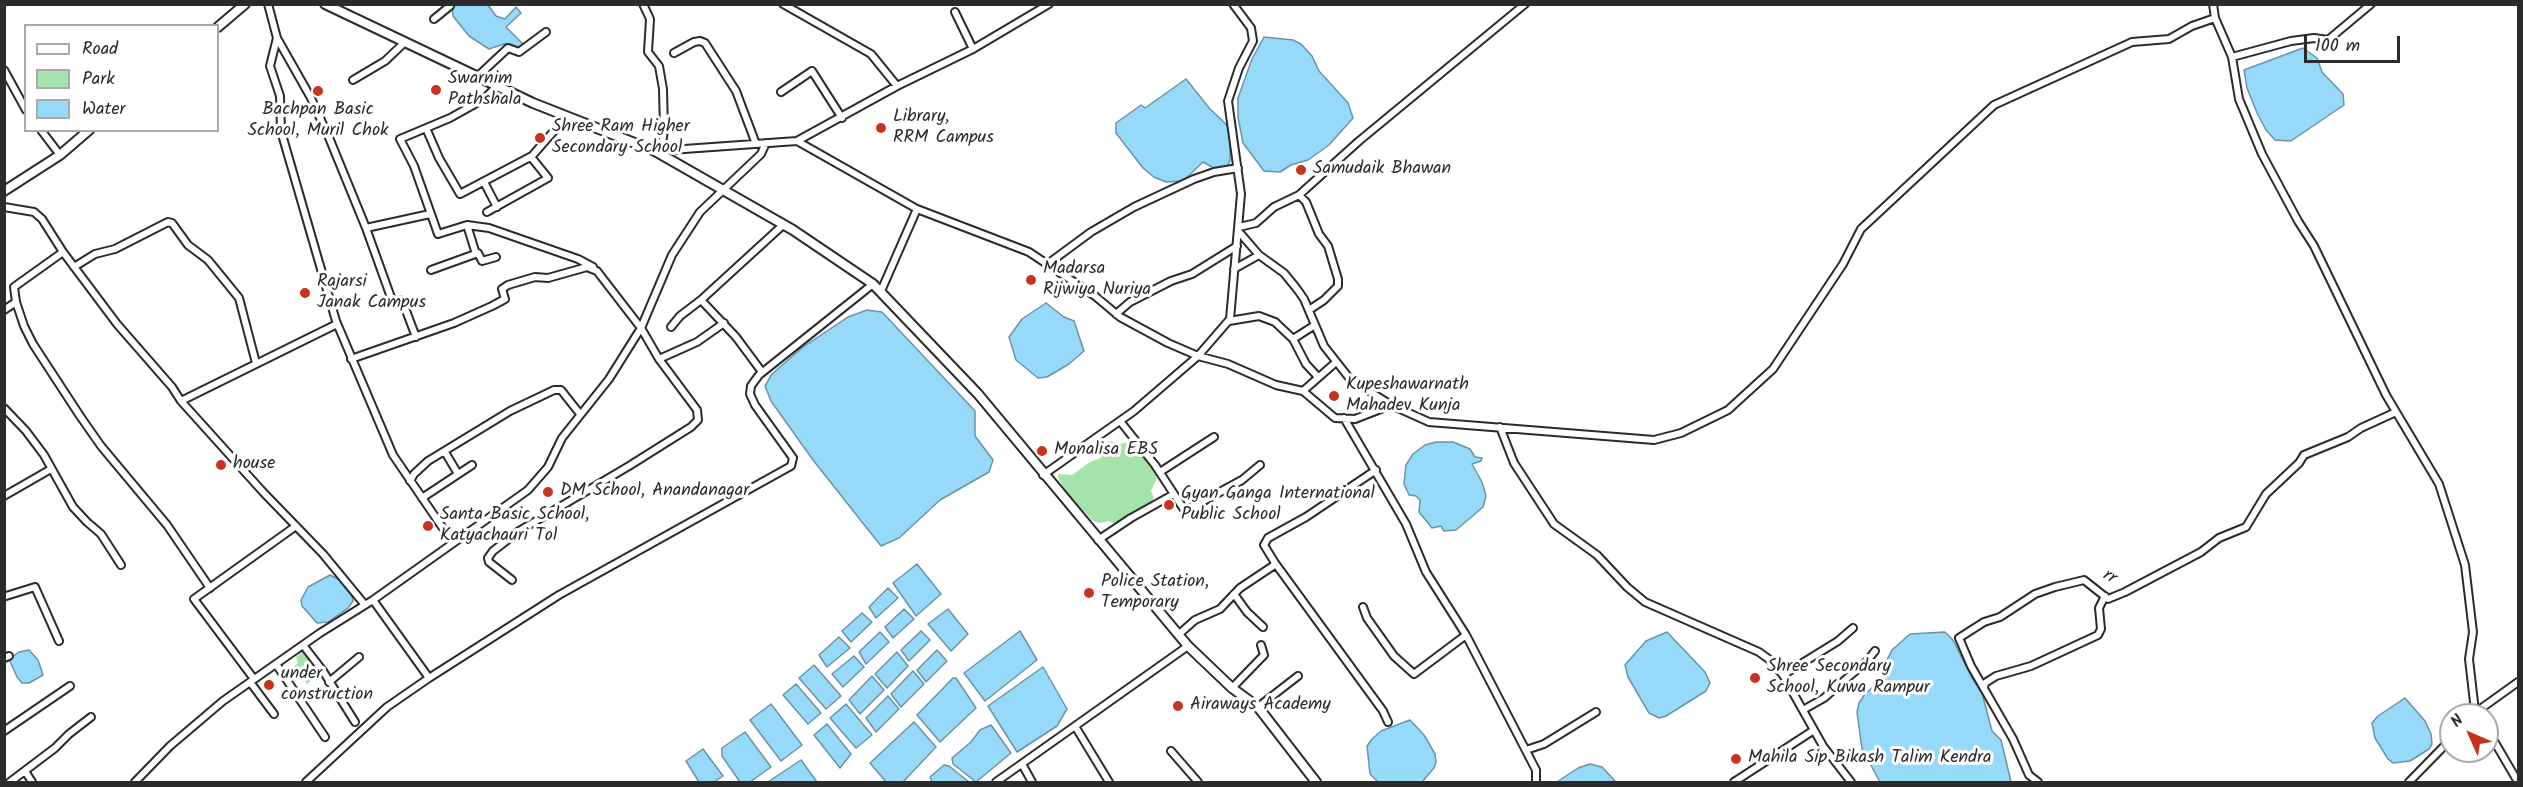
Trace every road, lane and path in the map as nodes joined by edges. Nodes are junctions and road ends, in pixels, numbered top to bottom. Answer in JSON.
{"nodes":[{"id":1,"x":245,"y":4,"type":"edge"},
{"id":2,"x":268,"y":4,"type":"edge"},
{"id":3,"x":325,"y":4,"type":"edge"},
{"id":4,"x":448,"y":4,"type":"edge"},
{"id":5,"x":644,"y":4,"type":"edge"},
{"id":6,"x":783,"y":4,"type":"edge"},
{"id":7,"x":1049,"y":4,"type":"edge"},
{"id":8,"x":1233,"y":4,"type":"edge"},
{"id":9,"x":1525,"y":4,"type":"edge"},
{"id":10,"x":2212,"y":4,"type":"edge"},
{"id":11,"x":2371,"y":4,"type":"edge"},
{"id":12,"x":955,"y":12,"type":"dead end"},
{"id":13,"x":2215,"y":18,"type":"junction"},
{"id":14,"x":434,"y":19,"type":"dead end"},
{"id":15,"x":219,"y":26,"type":"edge"},
{"id":16,"x":546,"y":32,"type":"dead end"},
{"id":17,"x":277,"y":38,"type":"junction"},
{"id":18,"x":405,"y":42,"type":"junction"},
{"id":19,"x":973,"y":49,"type":"junction"},
{"id":20,"x":674,"y":53,"type":"dead end"},
{"id":21,"x":2232,"y":57,"type":"junction"},
{"id":22,"x":4,"y":70,"type":"edge"},
{"id":23,"x":477,"y":77,"type":"junction"},
{"id":24,"x":354,"y":80,"type":"dead end"},
{"id":25,"x":497,"y":86,"type":"junction"},
{"id":26,"x":897,"y":86,"type":"junction"},
{"id":27,"x":782,"y":92,"type":"dead end"},
{"id":28,"x":24,"y":106,"type":"edge"},
{"id":29,"x":567,"y":116,"type":"junction"},
{"id":30,"x":842,"y":118,"type":"junction"},
{"id":31,"x":426,"y":128,"type":"junction"},
{"id":32,"x":43,"y":132,"type":"edge"},
{"id":33,"x":87,"y":132,"type":"edge"},
{"id":34,"x":797,"y":141,"type":"junction"},
{"id":35,"x":766,"y":143,"type":"junction"},
{"id":36,"x":756,"y":144,"type":"junction"},
{"id":37,"x":658,"y":151,"type":"junction"},
{"id":38,"x":60,"y":155,"type":"junction"},
{"id":39,"x":531,"y":157,"type":"junction"},
{"id":40,"x":1238,"y":168,"type":"junction"},
{"id":41,"x":484,"y":182,"type":"junction"},
{"id":42,"x":4,"y":190,"type":"edge"},
{"id":43,"x":723,"y":190,"type":"junction"},
{"id":44,"x":1299,"y":195,"type":"junction"},
{"id":45,"x":4,"y":207,"type":"edge"},
{"id":46,"x":497,"y":207,"type":"junction"},
{"id":47,"x":917,"y":209,"type":"junction"},
{"id":48,"x":487,"y":212,"type":"dead end"},
{"id":49,"x":430,"y":214,"type":"junction"},
{"id":50,"x":467,"y":225,"type":"junction"},
{"id":51,"x":783,"y":225,"type":"junction"},
{"id":52,"x":366,"y":228,"type":"junction"},
{"id":53,"x":1239,"y":230,"type":"junction"},
{"id":54,"x":1237,"y":246,"type":"junction"},
{"id":55,"x":63,"y":252,"type":"junction"},
{"id":56,"x":476,"y":254,"type":"junction"},
{"id":57,"x":1259,"y":255,"type":"junction"},
{"id":58,"x":496,"y":257,"type":"dead end"},
{"id":59,"x":1049,"y":263,"type":"junction"},
{"id":60,"x":74,"y":267,"type":"junction"},
{"id":61,"x":595,"y":268,"type":"junction"},
{"id":62,"x":431,"y":270,"type":"dead end"},
{"id":63,"x":1234,"y":270,"type":"junction"},
{"id":64,"x":873,"y":284,"type":"junction"},
{"id":65,"x":881,"y":291,"type":"junction"},
{"id":66,"x":701,"y":300,"type":"junction"},
{"id":67,"x":16,"y":302,"type":"junction"},
{"id":68,"x":4,"y":310,"type":"edge"},
{"id":69,"x":1309,"y":310,"type":"junction"},
{"id":70,"x":1116,"y":314,"type":"junction"},
{"id":71,"x":1229,"y":321,"type":"junction"},
{"id":72,"x":724,"y":323,"type":"junction"},
{"id":73,"x":337,"y":324,"type":"junction"},
{"id":74,"x":1315,"y":326,"type":"junction"},
{"id":75,"x":671,"y":327,"type":"dead end"},
{"id":76,"x":641,"y":328,"type":"junction"},
{"id":77,"x":416,"y":337,"type":"junction"},
{"id":78,"x":1293,"y":339,"type":"junction"},
{"id":79,"x":1198,"y":356,"type":"junction"},
{"id":80,"x":351,"y":359,"type":"junction"},
{"id":81,"x":659,"y":359,"type":"junction"},
{"id":82,"x":256,"y":363,"type":"junction"},
{"id":83,"x":1335,"y":363,"type":"junction"},
{"id":84,"x":762,"y":372,"type":"junction"},
{"id":85,"x":1318,"y":377,"type":"junction"},
{"id":86,"x":1303,"y":391,"type":"junction"},
{"id":87,"x":181,"y":401,"type":"junction"},
{"id":88,"x":1391,"y":405,"type":"junction"},
{"id":89,"x":4,"y":408,"type":"edge"},
{"id":90,"x":2397,"y":412,"type":"junction"},
{"id":91,"x":580,"y":414,"type":"junction"},
{"id":92,"x":1344,"y":418,"type":"junction"},
{"id":93,"x":1120,"y":421,"type":"junction"},
{"id":94,"x":1500,"y":427,"type":"junction"},
{"id":95,"x":1214,"y":437,"type":"dead end"},
{"id":96,"x":445,"y":452,"type":"junction"},
{"id":97,"x":472,"y":465,"type":"dead end"},
{"id":98,"x":1260,"y":465,"type":"dead end"},
{"id":99,"x":51,"y":469,"type":"junction"},
{"id":100,"x":1376,"y":470,"type":"junction"},
{"id":101,"x":1160,"y":472,"type":"junction"},
{"id":102,"x":458,"y":474,"type":"junction"},
{"id":103,"x":1043,"y":475,"type":"junction"},
{"id":104,"x":410,"y":481,"type":"junction"},
{"id":105,"x":1174,"y":494,"type":"junction"},
{"id":106,"x":4,"y":495,"type":"edge"},
{"id":107,"x":422,"y":498,"type":"junction"},
{"id":108,"x":296,"y":526,"type":"junction"},
{"id":109,"x":1098,"y":540,"type":"junction"},
{"id":110,"x":453,"y":543,"type":"junction"},
{"id":111,"x":1275,"y":563,"type":"junction"},
{"id":112,"x":121,"y":565,"type":"dead end"},
{"id":113,"x":512,"y":580,"type":"dead end"},
{"id":114,"x":210,"y":588,"type":"junction"},
{"id":115,"x":5,"y":594,"type":"edge"},
{"id":116,"x":1234,"y":594,"type":"junction"},
{"id":117,"x":2105,"y":596,"type":"junction"},
{"id":118,"x":373,"y":600,"type":"junction"},
{"id":119,"x":365,"y":605,"type":"junction"},
{"id":120,"x":1363,"y":607,"type":"dead end"},
{"id":121,"x":1263,"y":627,"type":"dead end"},
{"id":122,"x":1853,"y":628,"type":"dead end"},
{"id":123,"x":1178,"y":635,"type":"junction"},
{"id":124,"x":1466,"y":635,"type":"junction"},
{"id":125,"x":59,"y":641,"type":"dead end"},
{"id":126,"x":303,"y":645,"type":"junction"},
{"id":127,"x":1261,"y":645,"type":"dead end"},
{"id":128,"x":1188,"y":646,"type":"junction"},
{"id":129,"x":1875,"y":651,"type":"dead end"},
{"id":130,"x":359,"y":657,"type":"dead end"},
{"id":131,"x":276,"y":664,"type":"junction"},
{"id":132,"x":1783,"y":675,"type":"junction"},
{"id":133,"x":1298,"y":676,"type":"dead end"},
{"id":134,"x":429,"y":678,"type":"junction"},
{"id":135,"x":252,"y":680,"type":"junction"},
{"id":136,"x":329,"y":682,"type":"junction"},
{"id":137,"x":2518,"y":682,"type":"edge"},
{"id":138,"x":70,"y":686,"type":"dead end"},
{"id":139,"x":1232,"y":688,"type":"junction"},
{"id":140,"x":1984,"y":688,"type":"junction"},
{"id":141,"x":2474,"y":703,"type":"edge"},
{"id":142,"x":2490,"y":703,"type":"edge"},
{"id":143,"x":1258,"y":707,"type":"junction"},
{"id":144,"x":1803,"y":710,"type":"junction"},
{"id":145,"x":1596,"y":712,"type":"dead end"},
{"id":146,"x":274,"y":714,"type":"dead end"},
{"id":147,"x":91,"y":717,"type":"dead end"},
{"id":148,"x":355,"y":722,"type":"dead end"},
{"id":149,"x":1388,"y":722,"type":"dead end"},
{"id":150,"x":1076,"y":726,"type":"junction"},
{"id":151,"x":1814,"y":730,"type":"junction"},
{"id":152,"x":4,"y":731,"type":"edge"},
{"id":153,"x":325,"y":737,"type":"dead end"},
{"id":154,"x":1526,"y":750,"type":"junction"},
{"id":155,"x":2499,"y":750,"type":"edge"},
{"id":156,"x":1171,"y":751,"type":"dead end"},
{"id":157,"x":2439,"y":752,"type":"edge"},
{"id":158,"x":1022,"y":764,"type":"junction"},
{"id":159,"x":25,"y":771,"type":"junction"},
{"id":160,"x":10,"y":783,"type":"edge"},
{"id":161,"x":32,"y":783,"type":"edge"},
{"id":162,"x":135,"y":783,"type":"edge"},
{"id":163,"x":306,"y":783,"type":"edge"},
{"id":164,"x":996,"y":783,"type":"edge"},
{"id":165,"x":1032,"y":783,"type":"edge"},
{"id":166,"x":1110,"y":783,"type":"edge"},
{"id":167,"x":1198,"y":783,"type":"edge"},
{"id":168,"x":1316,"y":783,"type":"edge"},
{"id":169,"x":1536,"y":783,"type":"edge"},
{"id":170,"x":1734,"y":783,"type":"edge"},
{"id":171,"x":1851,"y":783,"type":"edge"},
{"id":172,"x":2038,"y":783,"type":"edge"},
{"id":173,"x":2409,"y":783,"type":"edge"},
{"id":174,"x":2518,"y":783,"type":"edge"}],
"edges":[{"from":1,"to":15,"type":"main road"},
{"from":2,"to":17,"type":"street"},
{"from":3,"to":18,"type":"main road"},
{"from":4,"to":14,"type":"street"},
{"from":5,"to":37,"type":"street"},
{"from":6,"to":26,"type":"street"},
{"from":7,"to":19,"type":"street"},
{"from":8,"to":40,"type":"street"},
{"from":9,"to":44,"type":"street"},
{"from":10,"to":13,"type":"street"},
{"from":11,"to":21,"type":"street"},
{"from":12,"to":19,"type":"street"},
{"from":13,"to":21,"type":"street"},
{"from":13,"to":94,"type":"street"},
{"from":16,"to":23,"type":"street"},
{"from":17,"to":52,"type":"street"},
{"from":17,"to":73,"type":"street"},
{"from":18,"to":23,"type":"main road"},
{"from":18,"to":24,"type":"street"},
{"from":19,"to":26,"type":"street"},
{"from":20,"to":36,"type":"street"},
{"from":21,"to":90,"type":"street"},
{"from":22,"to":28,"type":"street"},
{"from":23,"to":25,"type":"main road"},
{"from":25,"to":29,"type":"main road"},
{"from":25,"to":31,"type":"street"},
{"from":26,"to":30,"type":"street"},
{"from":27,"to":30,"type":"street"},
{"from":29,"to":37,"type":"main road"},
{"from":29,"to":39,"type":"street"},
{"from":30,"to":34,"type":"street"},
{"from":31,"to":41,"type":"street"},
{"from":31,"to":49,"type":"street"},
{"from":32,"to":38,"type":"street"},
{"from":33,"to":38,"type":"main road"},
{"from":34,"to":35,"type":"street"},
{"from":34,"to":47,"type":"street"},
{"from":35,"to":36,"type":"street"},
{"from":35,"to":43,"type":"street"},
{"from":36,"to":37,"type":"street"},
{"from":37,"to":43,"type":"main road"},
{"from":38,"to":42,"type":"main road"},
{"from":39,"to":41,"type":"street"},
{"from":39,"to":46,"type":"street"},
{"from":40,"to":53,"type":"street"},
{"from":40,"to":59,"type":"street"},
{"from":41,"to":46,"type":"street"},
{"from":43,"to":51,"type":"main road"},
{"from":43,"to":76,"type":"street"},
{"from":44,"to":53,"type":"street"},
{"from":44,"to":69,"type":"street"},
{"from":45,"to":55,"type":"street"},
{"from":46,"to":48,"type":"street"},
{"from":47,"to":59,"type":"street"},
{"from":47,"to":65,"type":"street"},
{"from":49,"to":50,"type":"street"},
{"from":49,"to":52,"type":"street"},
{"from":50,"to":56,"type":"street"},
{"from":50,"to":61,"type":"street"},
{"from":51,"to":64,"type":"main road"},
{"from":51,"to":66,"type":"street"},
{"from":52,"to":77,"type":"street"},
{"from":53,"to":54,"type":"street"},
{"from":53,"to":57,"type":"street"},
{"from":54,"to":63,"type":"street"},
{"from":54,"to":70,"type":"street"},
{"from":55,"to":60,"type":"street"},
{"from":55,"to":67,"type":"street"},
{"from":56,"to":58,"type":"street"},
{"from":56,"to":62,"type":"street"},
{"from":57,"to":63,"type":"street"},
{"from":57,"to":69,"type":"street"},
{"from":59,"to":70,"type":"street"},
{"from":60,"to":82,"type":"street"},
{"from":60,"to":87,"type":"street"},
{"from":61,"to":76,"type":"street"},
{"from":61,"to":77,"type":"street"},
{"from":63,"to":71,"type":"street"},
{"from":64,"to":65,"type":"main road"},
{"from":64,"to":84,"type":"street"},
{"from":65,"to":103,"type":"main road"},
{"from":66,"to":72,"type":"street"},
{"from":66,"to":75,"type":"street"},
{"from":67,"to":68,"type":"street"},
{"from":67,"to":114,"type":"street"},
{"from":69,"to":74,"type":"street"},
{"from":70,"to":79,"type":"street"},
{"from":71,"to":78,"type":"street"},
{"from":71,"to":79,"type":"street"},
{"from":72,"to":81,"type":"street"},
{"from":72,"to":84,"type":"street"},
{"from":73,"to":80,"type":"street"},
{"from":73,"to":82,"type":"street"},
{"from":74,"to":78,"type":"street"},
{"from":74,"to":83,"type":"street"},
{"from":76,"to":81,"type":"street"},
{"from":76,"to":91,"type":"street"},
{"from":77,"to":80,"type":"street"},
{"from":78,"to":85,"type":"street"},
{"from":79,"to":86,"type":"street"},
{"from":79,"to":93,"type":"street"},
{"from":80,"to":104,"type":"street"},
{"from":81,"to":113,"type":"street"},
{"from":82,"to":87,"type":"street"},
{"from":83,"to":85,"type":"street"},
{"from":83,"to":88,"type":"street"},
{"from":84,"to":134,"type":"street"},
{"from":85,"to":86,"type":"street"},
{"from":86,"to":92,"type":"street"},
{"from":87,"to":108,"type":"street"},
{"from":88,"to":92,"type":"street"},
{"from":88,"to":94,"type":"street"},
{"from":89,"to":99,"type":"street"},
{"from":90,"to":117,"type":"street","name":"rr"},
{"from":90,"to":141,"type":"street"},
{"from":91,"to":96,"type":"street"},
{"from":91,"to":110,"type":"street"},
{"from":92,"to":100,"type":"street"},
{"from":93,"to":101,"type":"street"},
{"from":93,"to":103,"type":"street"},
{"from":94,"to":132,"type":"street"},
{"from":95,"to":101,"type":"street"},
{"from":96,"to":102,"type":"street"},
{"from":96,"to":104,"type":"street"},
{"from":97,"to":102,"type":"street"},
{"from":98,"to":105,"type":"street"},
{"from":99,"to":106,"type":"street"},
{"from":99,"to":112,"type":"street"},
{"from":100,"to":111,"type":"street"},
{"from":100,"to":124,"type":"street"},
{"from":101,"to":105,"type":"street"},
{"from":102,"to":107,"type":"street"},
{"from":103,"to":109,"type":"main road"},
{"from":104,"to":107,"type":"street"},
{"from":105,"to":109,"type":"street"},
{"from":107,"to":110,"type":"street"},
{"from":108,"to":114,"type":"street"},
{"from":108,"to":119,"type":"street"},
{"from":109,"to":123,"type":"main road"},
{"from":110,"to":118,"type":"street"},
{"from":111,"to":116,"type":"street"},
{"from":111,"to":149,"type":"street"},
{"from":114,"to":135,"type":"street"},
{"from":115,"to":125,"type":"street"},
{"from":116,"to":121,"type":"street"},
{"from":116,"to":123,"type":"street"},
{"from":117,"to":140,"type":"street"},
{"from":117,"to":140,"type":"street","name":"rr"},
{"from":118,"to":119,"type":"street"},
{"from":118,"to":134,"type":"street"},
{"from":119,"to":126,"type":"street"},
{"from":120,"to":124,"type":"street"},
{"from":122,"to":132,"type":"street"},
{"from":123,"to":128,"type":"main road"},
{"from":124,"to":154,"type":"street"},
{"from":126,"to":131,"type":"street"},
{"from":126,"to":136,"type":"street"},
{"from":127,"to":139,"type":"street"},
{"from":128,"to":139,"type":"main road"},
{"from":128,"to":150,"type":"street"},
{"from":129,"to":144,"type":"street"},
{"from":130,"to":136,"type":"street"},
{"from":131,"to":135,"type":"street"},
{"from":131,"to":153,"type":"street"},
{"from":132,"to":144,"type":"street"},
{"from":133,"to":143,"type":"street"},
{"from":134,"to":163,"type":"street"},
{"from":135,"to":146,"type":"street"},
{"from":135,"to":162,"type":"street"},
{"from":136,"to":148,"type":"street"},
{"from":137,"to":142,"type":"street"},
{"from":138,"to":152,"type":"street"},
{"from":139,"to":143,"type":"main road"},
{"from":140,"to":172,"type":"street","name":"rr"},
{"from":143,"to":168,"type":"main road"},
{"from":144,"to":151,"type":"street"},
{"from":145,"to":154,"type":"street"},
{"from":147,"to":159,"type":"street"},
{"from":150,"to":158,"type":"street"},
{"from":150,"to":166,"type":"street"},
{"from":151,"to":170,"type":"street"},
{"from":151,"to":171,"type":"street"},
{"from":154,"to":169,"type":"street"},
{"from":155,"to":174,"type":"street"},
{"from":156,"to":167,"type":"street"},
{"from":157,"to":173,"type":"street"},
{"from":158,"to":164,"type":"street"},
{"from":158,"to":165,"type":"street"},
{"from":159,"to":160,"type":"street"},
{"from":159,"to":161,"type":"street"}]}
